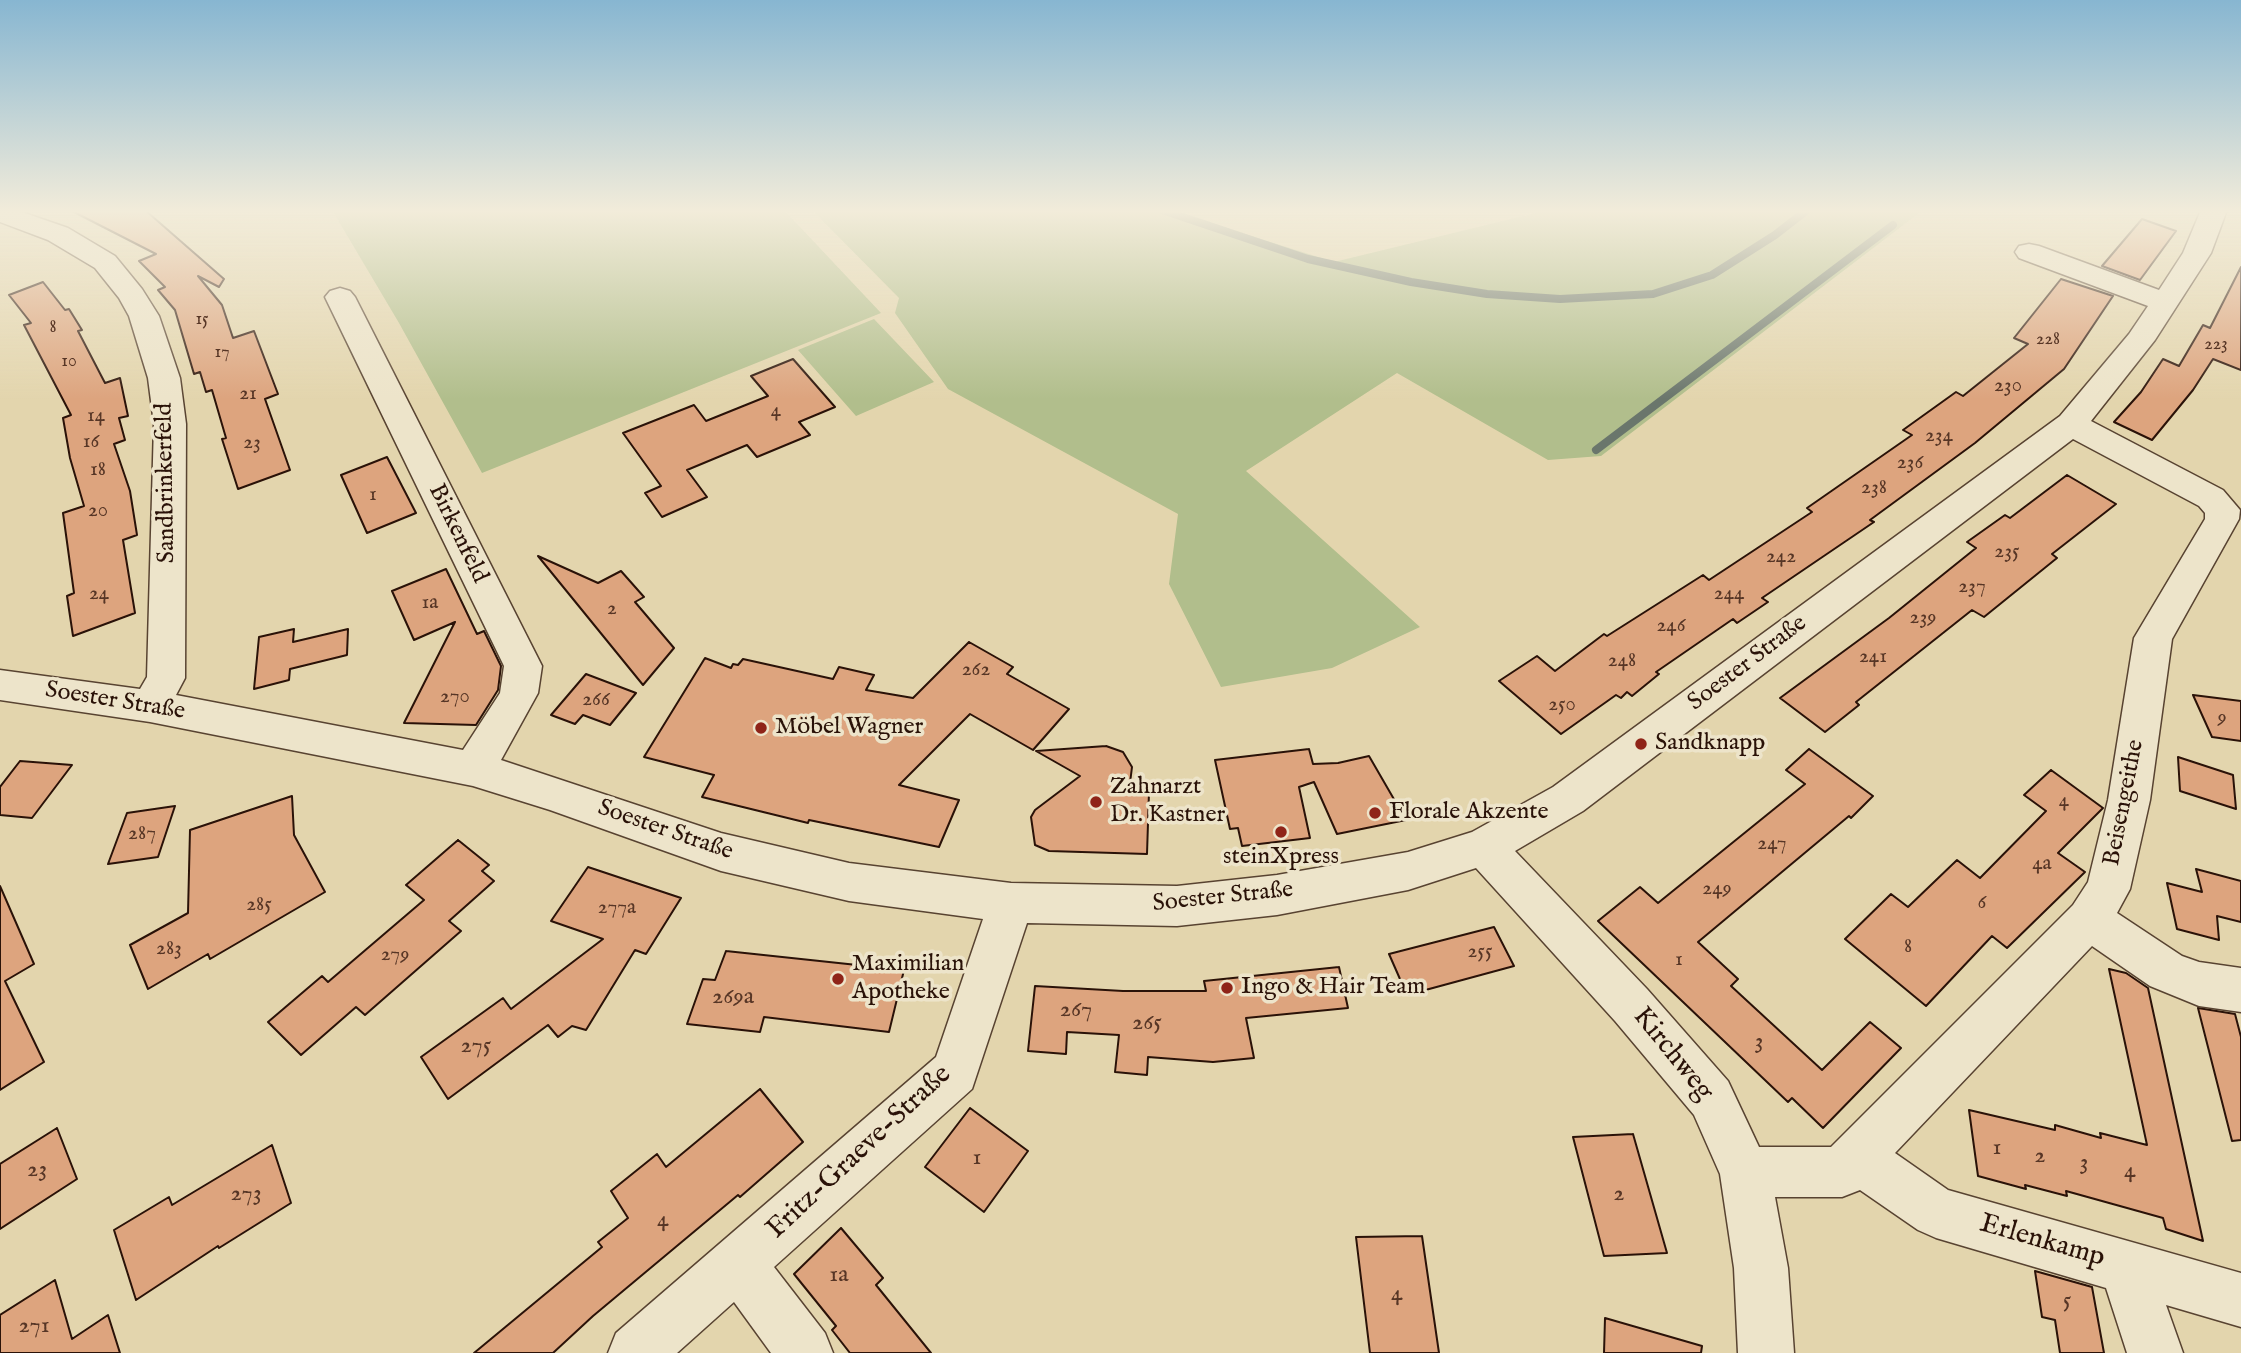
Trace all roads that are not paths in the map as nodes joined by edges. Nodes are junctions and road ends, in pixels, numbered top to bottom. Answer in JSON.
{"nodes":[{"id":1,"x":114,"y":273,"type":"edge"},
{"id":2,"x":2087,"y":273,"type":"edge"},
{"id":3,"x":2184,"y":273,"type":"edge"},
{"id":4,"x":341,"y":297,"type":"dead end"},
{"id":5,"x":2165,"y":302,"type":"junction"},
{"id":6,"x":2071,"y":424,"type":"junction"},
{"id":7,"x":0,"y":685,"type":"edge"},
{"id":8,"x":150,"y":706,"type":"junction"},
{"id":9,"x":473,"y":769,"type":"junction"},
{"id":10,"x":1484,"y":847,"type":"junction"},
{"id":11,"x":1011,"y":903,"type":"junction"},
{"id":12,"x":2089,"y":919,"type":"junction"},
{"id":13,"x":2241,"y":990,"type":"edge"},
{"id":14,"x":1857,"y":1157,"type":"junction"},
{"id":15,"x":1745,"y":1172,"type":"junction"},
{"id":16,"x":739,"y":1264,"type":"junction"},
{"id":17,"x":2126,"y":1267,"type":"junction"},
{"id":18,"x":2241,"y":1300,"type":"edge"},
{"id":19,"x":636,"y":1353,"type":"edge"},
{"id":20,"x":805,"y":1353,"type":"edge"},
{"id":21,"x":1766,"y":1353,"type":"edge"},
{"id":22,"x":2155,"y":1353,"type":"edge"}],
"edges":[{"from":1,"to":8,"type":"street","name":"Sandbrinkerfeld"},
{"from":2,"to":5,"type":"street"},
{"from":3,"to":5,"type":"street","name":"Soester Straße"},
{"from":4,"to":9,"type":"street","name":"Birkenfeld"},
{"from":5,"to":6,"type":"street","name":"Soester Straße"},
{"from":6,"to":10,"type":"street","name":"Soester Straße"},
{"from":6,"to":12,"type":"street","name":"Beisengeithe"},
{"from":7,"to":8,"type":"street","name":"Soester Straße"},
{"from":8,"to":9,"type":"street","name":"Soester Straße"},
{"from":9,"to":11,"type":"street","name":"Soester Straße"},
{"from":10,"to":11,"type":"street","name":"Soester Straße"},
{"from":10,"to":15,"type":"street","name":"Kirchweg"},
{"from":11,"to":16,"type":"street","name":"Fritz-Graeve-Straße"},
{"from":12,"to":13,"type":"street"},
{"from":12,"to":14,"type":"street","name":"Beisengeithe"},
{"from":14,"to":15,"type":"street","name":"Beisengeithe"},
{"from":14,"to":17,"type":"street","name":"Erlenkamp"},
{"from":15,"to":21,"type":"street","name":"Kirchweg"},
{"from":16,"to":19,"type":"street","name":"Fritz-Graeve-Straße"},
{"from":16,"to":20,"type":"street"},
{"from":17,"to":18,"type":"street","name":"Erlenkamp"},
{"from":17,"to":22,"type":"street"}]}
